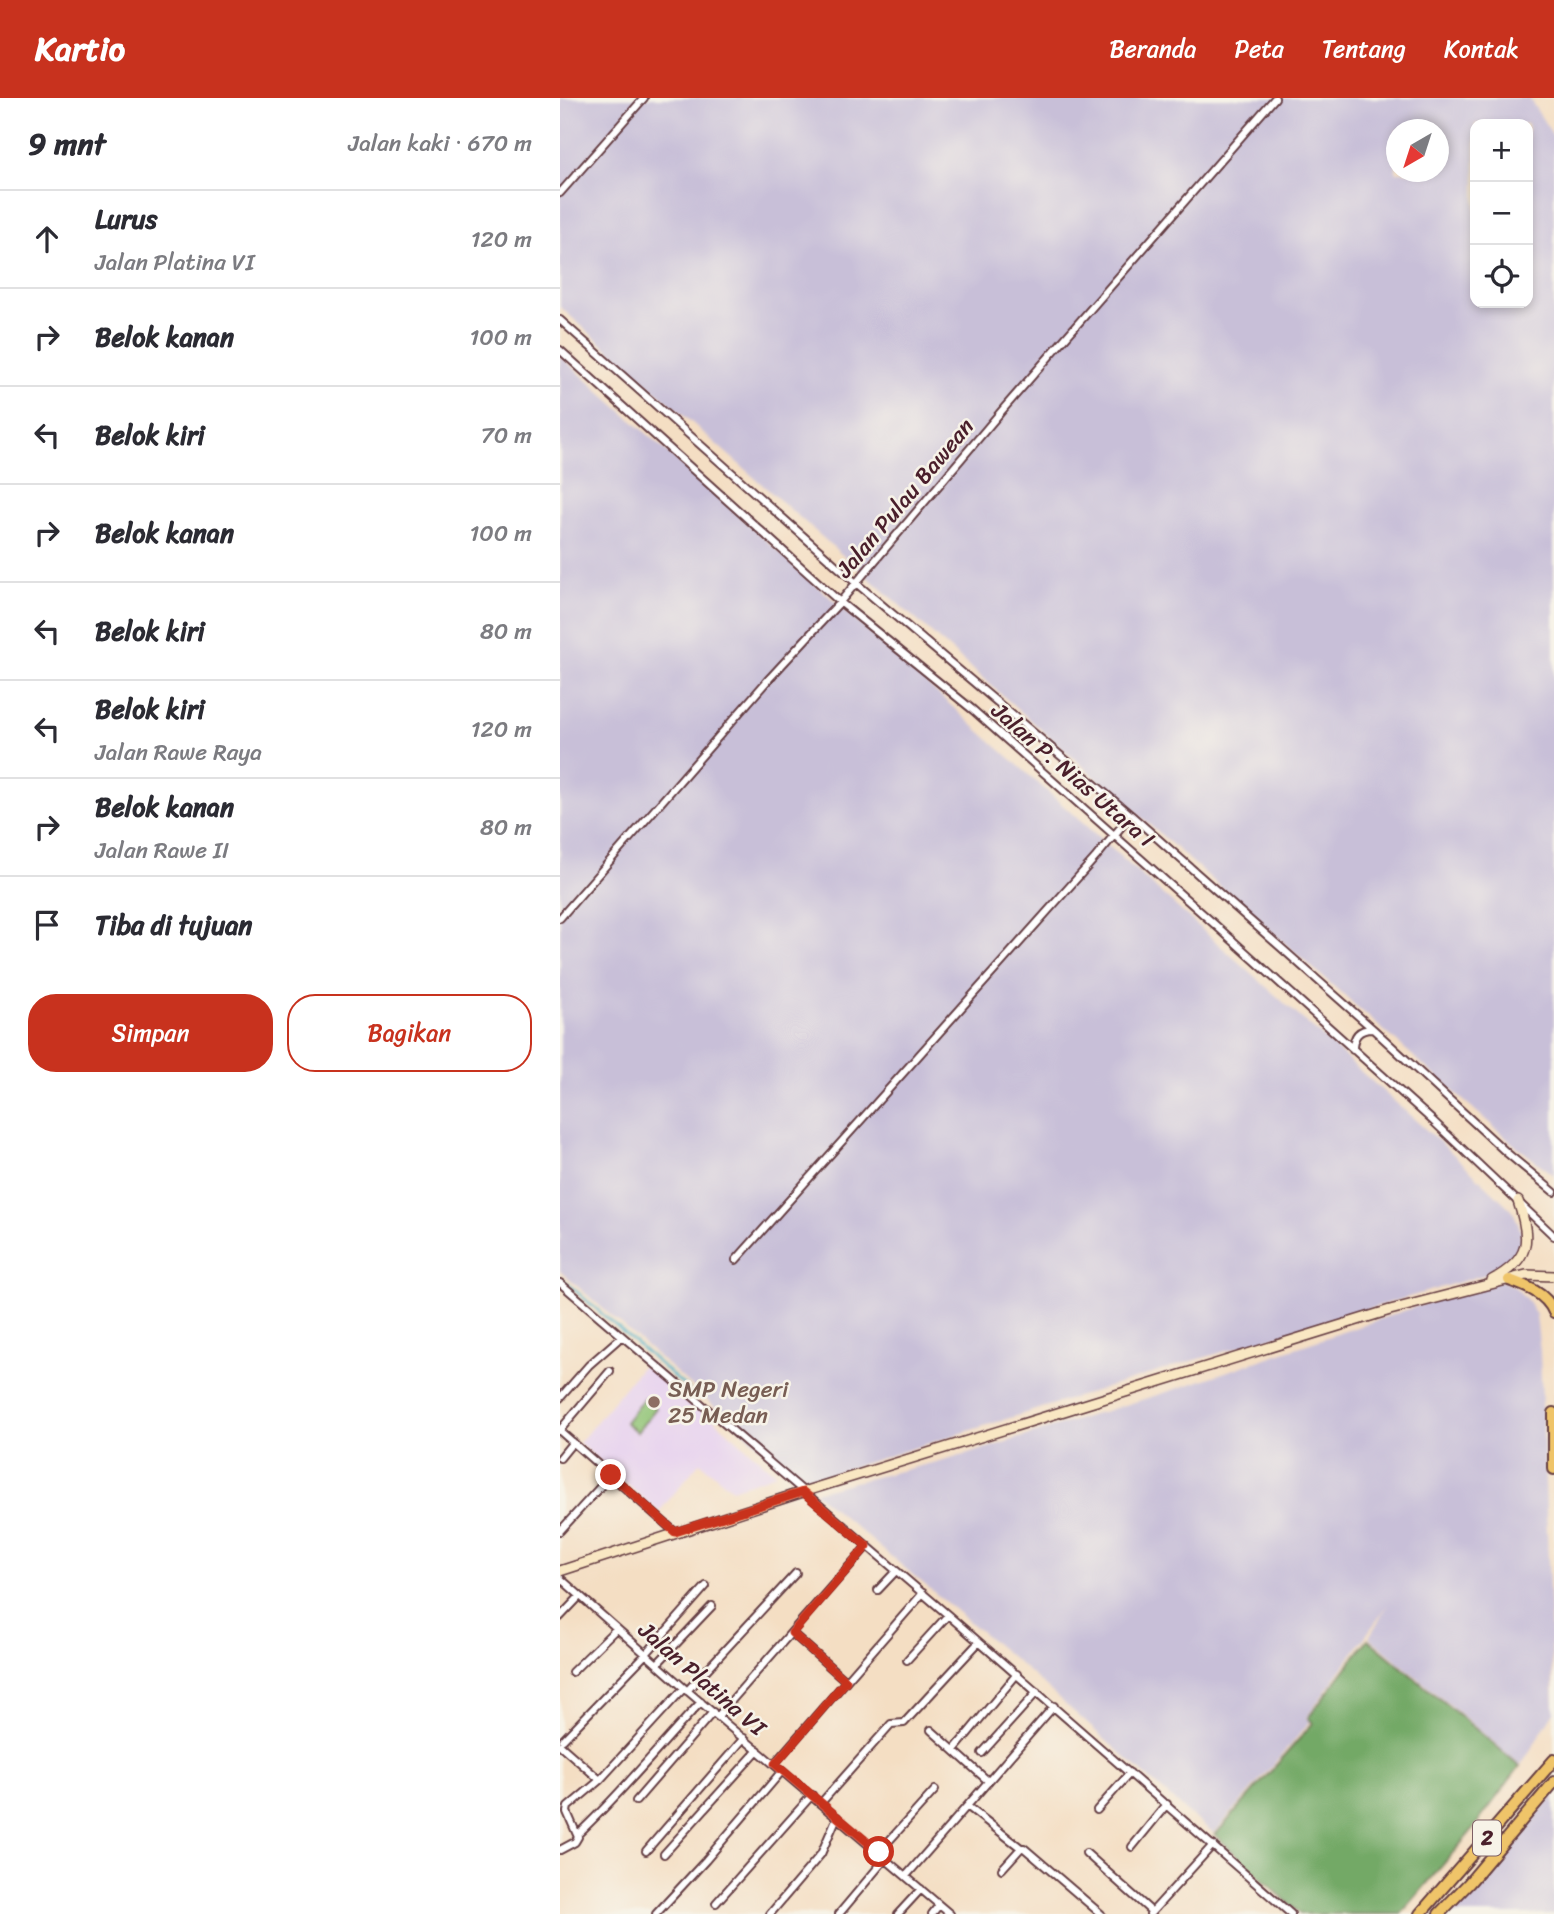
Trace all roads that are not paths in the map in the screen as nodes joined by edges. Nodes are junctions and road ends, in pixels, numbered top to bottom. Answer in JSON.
{"nodes":[{"id":1,"x":644,"y":98,"type":"edge"},
{"id":2,"x":1275,"y":98,"type":"edge"},
{"id":3,"x":560,"y":193,"type":"edge"},
{"id":4,"x":560,"y":320,"type":"edge"},
{"id":5,"x":560,"y":350,"type":"edge"},
{"id":6,"x":856,"y":583,"type":"junction"},
{"id":7,"x":840,"y":602,"type":"junction"},
{"id":8,"x":1131,"y":815,"type":"junction"},
{"id":9,"x":1114,"y":835,"type":"junction"},
{"id":10,"x":560,"y":918,"type":"edge"},
{"id":11,"x":1373,"y":1030,"type":"junction"},
{"id":12,"x":1353,"y":1050,"type":"junction"},
{"id":13,"x":1554,"y":1192,"type":"edge"},
{"id":14,"x":1518,"y":1201,"type":"junction"},
{"id":15,"x":1554,"y":1236,"type":"edge"},
{"id":16,"x":736,"y":1260,"type":"dead end"},
{"id":17,"x":1554,"y":1276,"type":"edge"},
{"id":18,"x":1509,"y":1280,"type":"junction"},
{"id":19,"x":560,"y":1283,"type":"edge"},
{"id":20,"x":1481,"y":1286,"type":"junction"},
{"id":21,"x":566,"y":1289,"type":"junction"},
{"id":22,"x":560,"y":1297,"type":"edge"},
{"id":23,"x":1554,"y":1312,"type":"edge"},
{"id":24,"x":621,"y":1336,"type":"junction"},
{"id":25,"x":610,"y":1371,"type":"dead end"},
{"id":26,"x":560,"y":1398,"type":"edge"},
{"id":27,"x":1554,"y":1413,"type":"edge"},
{"id":28,"x":560,"y":1431,"type":"edge"},
{"id":29,"x":573,"y":1442,"type":"junction"},
{"id":30,"x":560,"y":1458,"type":"edge"},
{"id":31,"x":1554,"y":1469,"type":"edge"},
{"id":32,"x":611,"y":1475,"type":"junction"},
{"id":33,"x":810,"y":1489,"type":"junction"},
{"id":34,"x":560,"y":1531,"type":"edge"},
{"id":35,"x":675,"y":1532,"type":"junction"},
{"id":36,"x":867,"y":1546,"type":"junction"},
{"id":37,"x":896,"y":1570,"type":"junction"},
{"id":38,"x":560,"y":1571,"type":"edge"},
{"id":39,"x":796,"y":1573,"type":"dead end"},
{"id":40,"x":560,"y":1578,"type":"edge"},
{"id":41,"x":706,"y":1586,"type":"dead end"},
{"id":42,"x":878,"y":1590,"type":"dead end"},
{"id":43,"x":923,"y":1593,"type":"junction"},
{"id":44,"x":579,"y":1597,"type":"junction"},
{"id":45,"x":712,"y":1606,"type":"dead end"},
{"id":46,"x":948,"y":1615,"type":"junction"},
{"id":47,"x":560,"y":1617,"type":"edge"},
{"id":48,"x":616,"y":1629,"type":"junction"},
{"id":49,"x":792,"y":1633,"type":"junction"},
{"id":50,"x":979,"y":1642,"type":"junction"},
{"id":51,"x":646,"y":1654,"type":"junction"},
{"id":52,"x":907,"y":1660,"type":"dead end"},
{"id":53,"x":657,"y":1664,"type":"junction"},
{"id":54,"x":572,"y":1672,"type":"dead end"},
{"id":55,"x":1017,"y":1674,"type":"junction"},
{"id":56,"x":846,"y":1681,"type":"junction"},
{"id":57,"x":686,"y":1689,"type":"junction"},
{"id":58,"x":1037,"y":1692,"type":"junction"},
{"id":59,"x":701,"y":1702,"type":"junction"},
{"id":60,"x":1054,"y":1706,"type":"junction"},
{"id":61,"x":716,"y":1714,"type":"junction"},
{"id":62,"x":931,"y":1730,"type":"dead end"},
{"id":63,"x":744,"y":1738,"type":"junction"},
{"id":64,"x":562,"y":1742,"type":"edge"},
{"id":65,"x":758,"y":1750,"type":"junction"},
{"id":66,"x":954,"y":1750,"type":"junction"},
{"id":67,"x":1554,"y":1750,"type":"edge"},
{"id":68,"x":982,"y":1753,"type":"dead end"},
{"id":69,"x":1554,"y":1760,"type":"edge"},
{"id":70,"x":775,"y":1764,"type":"junction"},
{"id":71,"x":782,"y":1771,"type":"junction"},
{"id":72,"x":1130,"y":1773,"type":"junction"},
{"id":73,"x":600,"y":1780,"type":"junction"},
{"id":74,"x":988,"y":1781,"type":"junction"},
{"id":75,"x":1554,"y":1782,"type":"edge"},
{"id":76,"x":935,"y":1790,"type":"dead end"},
{"id":77,"x":1524,"y":1794,"type":"junction"},
{"id":78,"x":812,"y":1796,"type":"junction"},
{"id":79,"x":636,"y":1801,"type":"dead end"},
{"id":80,"x":821,"y":1804,"type":"junction"},
{"id":81,"x":1167,"y":1804,"type":"junction"},
{"id":82,"x":967,"y":1806,"type":"junction"},
{"id":83,"x":1097,"y":1810,"type":"dead end"},
{"id":84,"x":836,"y":1816,"type":"junction"},
{"id":85,"x":578,"y":1834,"type":"junction"},
{"id":86,"x":1213,"y":1845,"type":"junction"},
{"id":87,"x":1132,"y":1847,"type":"dead end"},
{"id":88,"x":1021,"y":1849,"type":"junction"},
{"id":89,"x":560,"y":1850,"type":"edge"},
{"id":90,"x":646,"y":1851,"type":"dead end"},
{"id":91,"x":879,"y":1852,"type":"junction"},
{"id":92,"x":1086,"y":1853,"type":"dead end"},
{"id":93,"x":664,"y":1854,"type":"dead end"},
{"id":94,"x":886,"y":1858,"type":"junction"},
{"id":95,"x":1002,"y":1869,"type":"dead end"},
{"id":96,"x":906,"y":1876,"type":"junction"},
{"id":97,"x":921,"y":1889,"type":"junction"},
{"id":98,"x":716,"y":1903,"type":"dead end"},
{"id":99,"x":939,"y":1905,"type":"junction"},
{"id":100,"x":1151,"y":1913,"type":"edge"},
{"id":101,"x":656,"y":1914,"type":"edge"},
{"id":102,"x":770,"y":1914,"type":"edge"},
{"id":103,"x":839,"y":1914,"type":"edge"},
{"id":104,"x":898,"y":1914,"type":"edge"},
{"id":105,"x":932,"y":1914,"type":"edge"},
{"id":106,"x":950,"y":1914,"type":"edge"},
{"id":107,"x":1101,"y":1914,"type":"edge"},
{"id":108,"x":1291,"y":1914,"type":"edge"},
{"id":109,"x":1420,"y":1914,"type":"edge"},
{"id":110,"x":1439,"y":1914,"type":"edge"}],
"edges":[{"from":1,"to":3,"type":"street"},
{"from":2,"to":6,"type":"street","name":"Jalan Pulau Bawean"},
{"from":4,"to":6,"type":"street","name":"Jalan P. Nias Utara I"},
{"from":5,"to":7,"type":"street","name":"Jalan P. Nias Utara I"},
{"from":6,"to":7,"type":"street","name":"Jalan Pulau Bawean"},
{"from":6,"to":8,"type":"street","name":"Jalan P. Nias Utara I"},
{"from":7,"to":9,"type":"street","name":"Jalan P. Nias Utara I"},
{"from":7,"to":10,"type":"street","name":"Jalan Pulau Bawean"},
{"from":8,"to":9,"type":"street"},
{"from":8,"to":11,"type":"street","name":"Jalan P. Nias Utara I"},
{"from":9,"to":12,"type":"street","name":"Jalan P. Nias Utara I"},
{"from":9,"to":16,"type":"street"},
{"from":11,"to":12,"type":"street"},
{"from":11,"to":13,"type":"street","name":"Jalan P. Nias Utara I"},
{"from":12,"to":14,"type":"street","name":"Jalan P. Nias Utara I"},
{"from":14,"to":15,"type":"street","name":"Jalan P. Nias Utara I"},
{"from":14,"to":20,"type":"street"},
{"from":17,"to":18,"type":"street"},
{"from":18,"to":20,"type":"street"},
{"from":18,"to":23,"type":"highway"},
{"from":19,"to":21,"type":"street"},
{"from":20,"to":33,"type":"street"},
{"from":21,"to":22,"type":"street"},
{"from":21,"to":24,"type":"street"},
{"from":24,"to":26,"type":"street"},
{"from":24,"to":33,"type":"street"},
{"from":25,"to":28,"type":"street"},
{"from":27,"to":31,"type":"highway"},
{"from":28,"to":29,"type":"street"},
{"from":29,"to":30,"type":"street"},
{"from":29,"to":32,"type":"street"},
{"from":32,"to":34,"type":"street"},
{"from":32,"to":35,"type":"street"},
{"from":33,"to":35,"type":"street"},
{"from":33,"to":36,"type":"street"},
{"from":35,"to":38,"type":"street"},
{"from":36,"to":37,"type":"street"},
{"from":36,"to":49,"type":"street"},
{"from":37,"to":42,"type":"street"},
{"from":37,"to":43,"type":"street"},
{"from":39,"to":57,"type":"street"},
{"from":40,"to":44,"type":"street","name":"Jalan Platina VI"},
{"from":41,"to":51,"type":"street"},
{"from":43,"to":46,"type":"street"},
{"from":43,"to":56,"type":"street"},
{"from":44,"to":47,"type":"street"},
{"from":44,"to":48,"type":"street","name":"Jalan Platina VI"},
{"from":45,"to":53,"type":"street"},
{"from":46,"to":50,"type":"street"},
{"from":46,"to":52,"type":"street"},
{"from":48,"to":51,"type":"street","name":"Jalan Platina VI"},
{"from":48,"to":54,"type":"street"},
{"from":49,"to":56,"type":"street"},
{"from":49,"to":61,"type":"street"},
{"from":50,"to":55,"type":"street"},
{"from":50,"to":80,"type":"street"},
{"from":51,"to":53,"type":"street","name":"Jalan Platina VI"},
{"from":51,"to":64,"type":"street"},
{"from":53,"to":57,"type":"street","name":"Jalan Platina VI"},
{"from":55,"to":58,"type":"street"},
{"from":55,"to":66,"type":"street"},
{"from":56,"to":70,"type":"street"},
{"from":57,"to":59,"type":"street","name":"Jalan Platina VI"},
{"from":57,"to":73,"type":"street"},
{"from":58,"to":60,"type":"street"},
{"from":58,"to":68,"type":"street"},
{"from":59,"to":61,"type":"street","name":"Jalan Platina VI"},
{"from":59,"to":85,"type":"street"},
{"from":60,"to":72,"type":"street"},
{"from":60,"to":74,"type":"street"},
{"from":61,"to":63,"type":"street","name":"Jalan Platina VI"},
{"from":61,"to":79,"type":"street"},
{"from":62,"to":66,"type":"street"},
{"from":63,"to":65,"type":"street","name":"Jalan Platina VI"},
{"from":63,"to":90,"type":"street"},
{"from":64,"to":73,"type":"street"},
{"from":65,"to":70,"type":"street","name":"Jalan Platina VI"},
{"from":65,"to":93,"type":"street"},
{"from":66,"to":74,"type":"street"},
{"from":67,"to":77,"type":"highway"},
{"from":69,"to":77,"type":"highway","number":"2"},
{"from":70,"to":71,"type":"street","name":"Jalan Platina VI"},
{"from":71,"to":78,"type":"street","name":"Jalan Platina VI"},
{"from":71,"to":101,"type":"street"},
{"from":72,"to":81,"type":"street"},
{"from":72,"to":83,"type":"street"},
{"from":73,"to":85,"type":"street"},
{"from":74,"to":82,"type":"street"},
{"from":75,"to":110,"type":"highway","number":"2"},
{"from":76,"to":91,"type":"street"},
{"from":77,"to":109,"type":"highway","number":"2"},
{"from":78,"to":80,"type":"street","name":"Jalan Platina VI"},
{"from":78,"to":98,"type":"street"},
{"from":80,"to":84,"type":"street","name":"Jalan Platina VI"},
{"from":81,"to":86,"type":"street"},
{"from":81,"to":87,"type":"street"},
{"from":82,"to":88,"type":"street"},
{"from":82,"to":96,"type":"street"},
{"from":84,"to":91,"type":"street","name":"Jalan Platina VI"},
{"from":84,"to":102,"type":"street"},
{"from":85,"to":89,"type":"street"},
{"from":86,"to":100,"type":"street"},
{"from":86,"to":108,"type":"street"},
{"from":88,"to":95,"type":"street"},
{"from":88,"to":107,"type":"street"},
{"from":91,"to":94,"type":"street","name":"Jalan Platina VI"},
{"from":92,"to":100,"type":"street"},
{"from":94,"to":96,"type":"street","name":"Jalan Platina VI"},
{"from":94,"to":103,"type":"street"},
{"from":96,"to":97,"type":"street","name":"Jalan Platina VI"},
{"from":97,"to":99,"type":"street","name":"Jalan Platina VI"},
{"from":97,"to":104,"type":"street"},
{"from":99,"to":105,"type":"street"},
{"from":99,"to":106,"type":"street","name":"Jalan Platina VI"}]}
